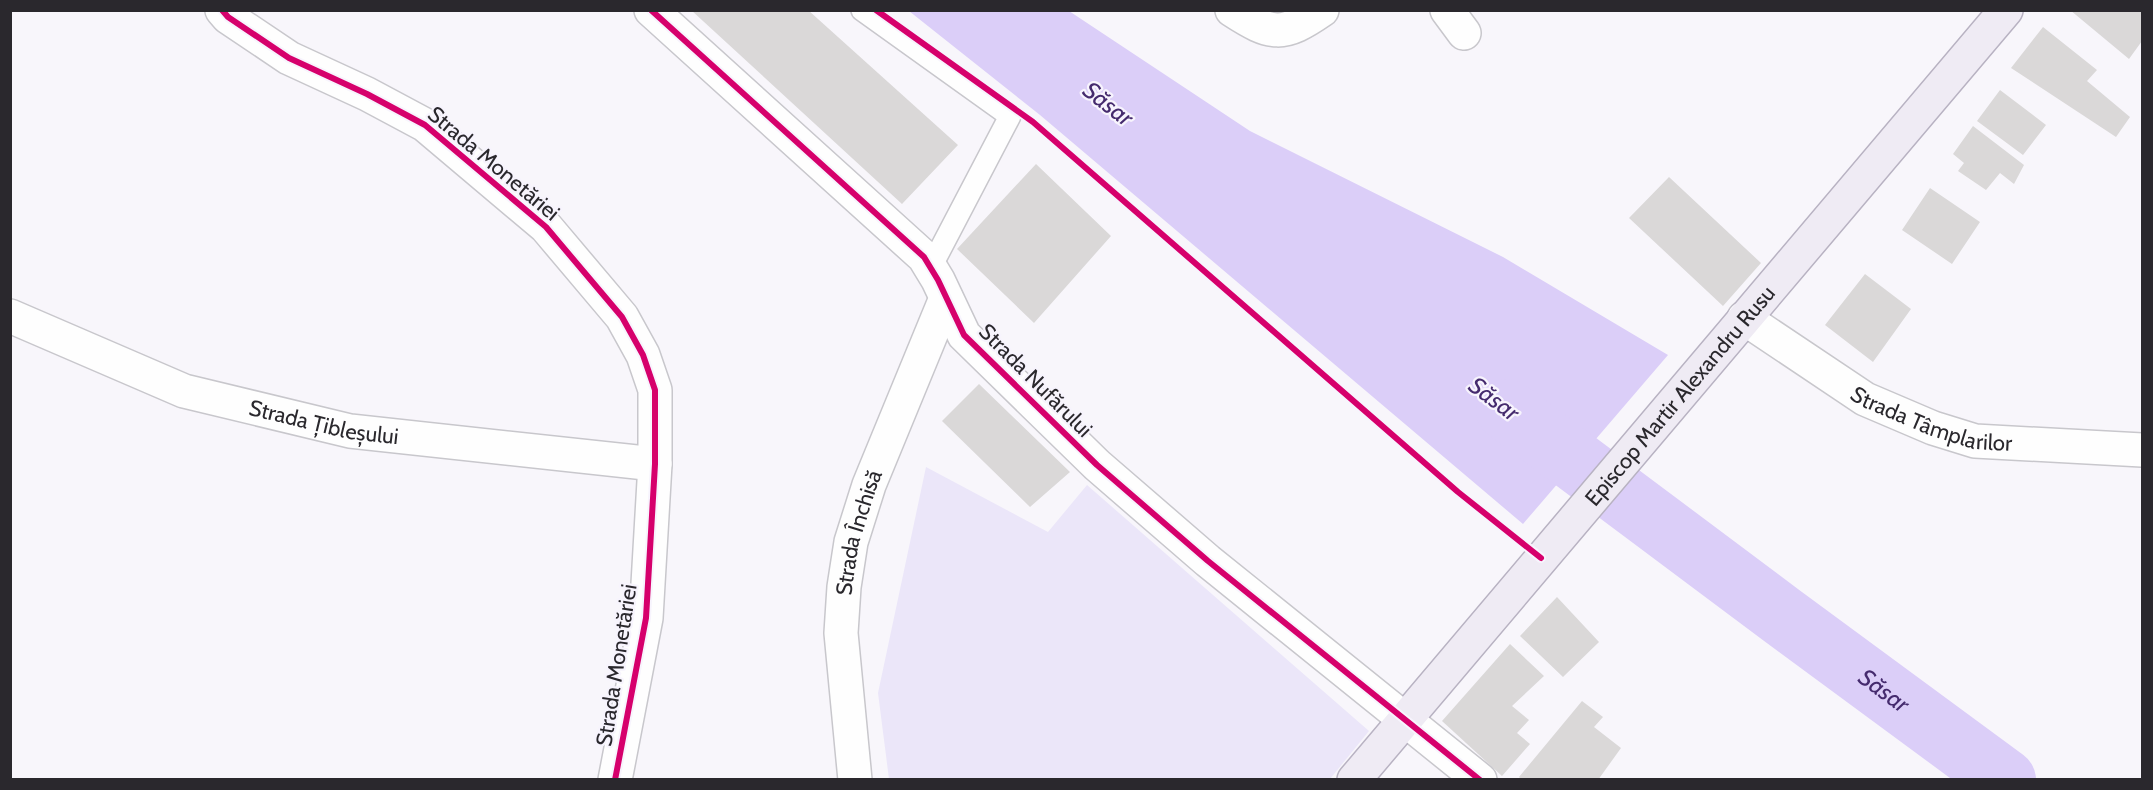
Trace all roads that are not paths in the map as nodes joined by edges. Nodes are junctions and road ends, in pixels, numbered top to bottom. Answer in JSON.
{"nodes":[{"id":1,"x":222,"y":10,"type":"edge"},
{"id":2,"x":651,"y":10,"type":"edge"},
{"id":3,"x":862,"y":10,"type":"edge"},
{"id":4,"x":1232,"y":10,"type":"edge"},
{"id":5,"x":1322,"y":10,"type":"edge"},
{"id":6,"x":2006,"y":10,"type":"edge"},
{"id":7,"x":931,"y":267,"type":"junction"},
{"id":8,"x":946,"y":298,"type":"junction"},
{"id":9,"x":10,"y":316,"type":"edge"},
{"id":10,"x":1744,"y":318,"type":"junction"},
{"id":11,"x":2142,"y":450,"type":"edge"},
{"id":12,"x":655,"y":465,"type":"junction"},
{"id":13,"x":1404,"y":720,"type":"junction"},
{"id":14,"x":615,"y":780,"type":"edge"},
{"id":15,"x":855,"y":780,"type":"edge"},
{"id":16,"x":1354,"y":780,"type":"edge"},
{"id":17,"x":1480,"y":780,"type":"edge"}],
"edges":[{"from":1,"to":12,"type":"street","name":"Strada Monetăriei"},
{"from":2,"to":7,"type":"street","name":"Strada Nufărului"},
{"from":3,"to":7,"type":"lane"},
{"from":4,"to":5,"type":"street"},
{"from":6,"to":10,"type":"main road","name":"Episcop Martir Alexandru Rusu"},
{"from":7,"to":8,"type":"street","name":"Strada Nufărului"},
{"from":8,"to":13,"type":"street","name":"Strada Nufărului"},
{"from":8,"to":15,"type":"street","name":"Strada Închisă"},
{"from":9,"to":12,"type":"street","name":"Strada Țibleșului"},
{"from":10,"to":11,"type":"street","name":"Strada Tâmplarilor"},
{"from":10,"to":13,"type":"main road","name":"Episcop Martir Alexandru Rusu"},
{"from":12,"to":14,"type":"street","name":"Strada Monetăriei"},
{"from":13,"to":16,"type":"main road","name":"Episcop Martir Alexandru Rusu"},
{"from":13,"to":17,"type":"street","name":"Strada Nufărului"}]}
